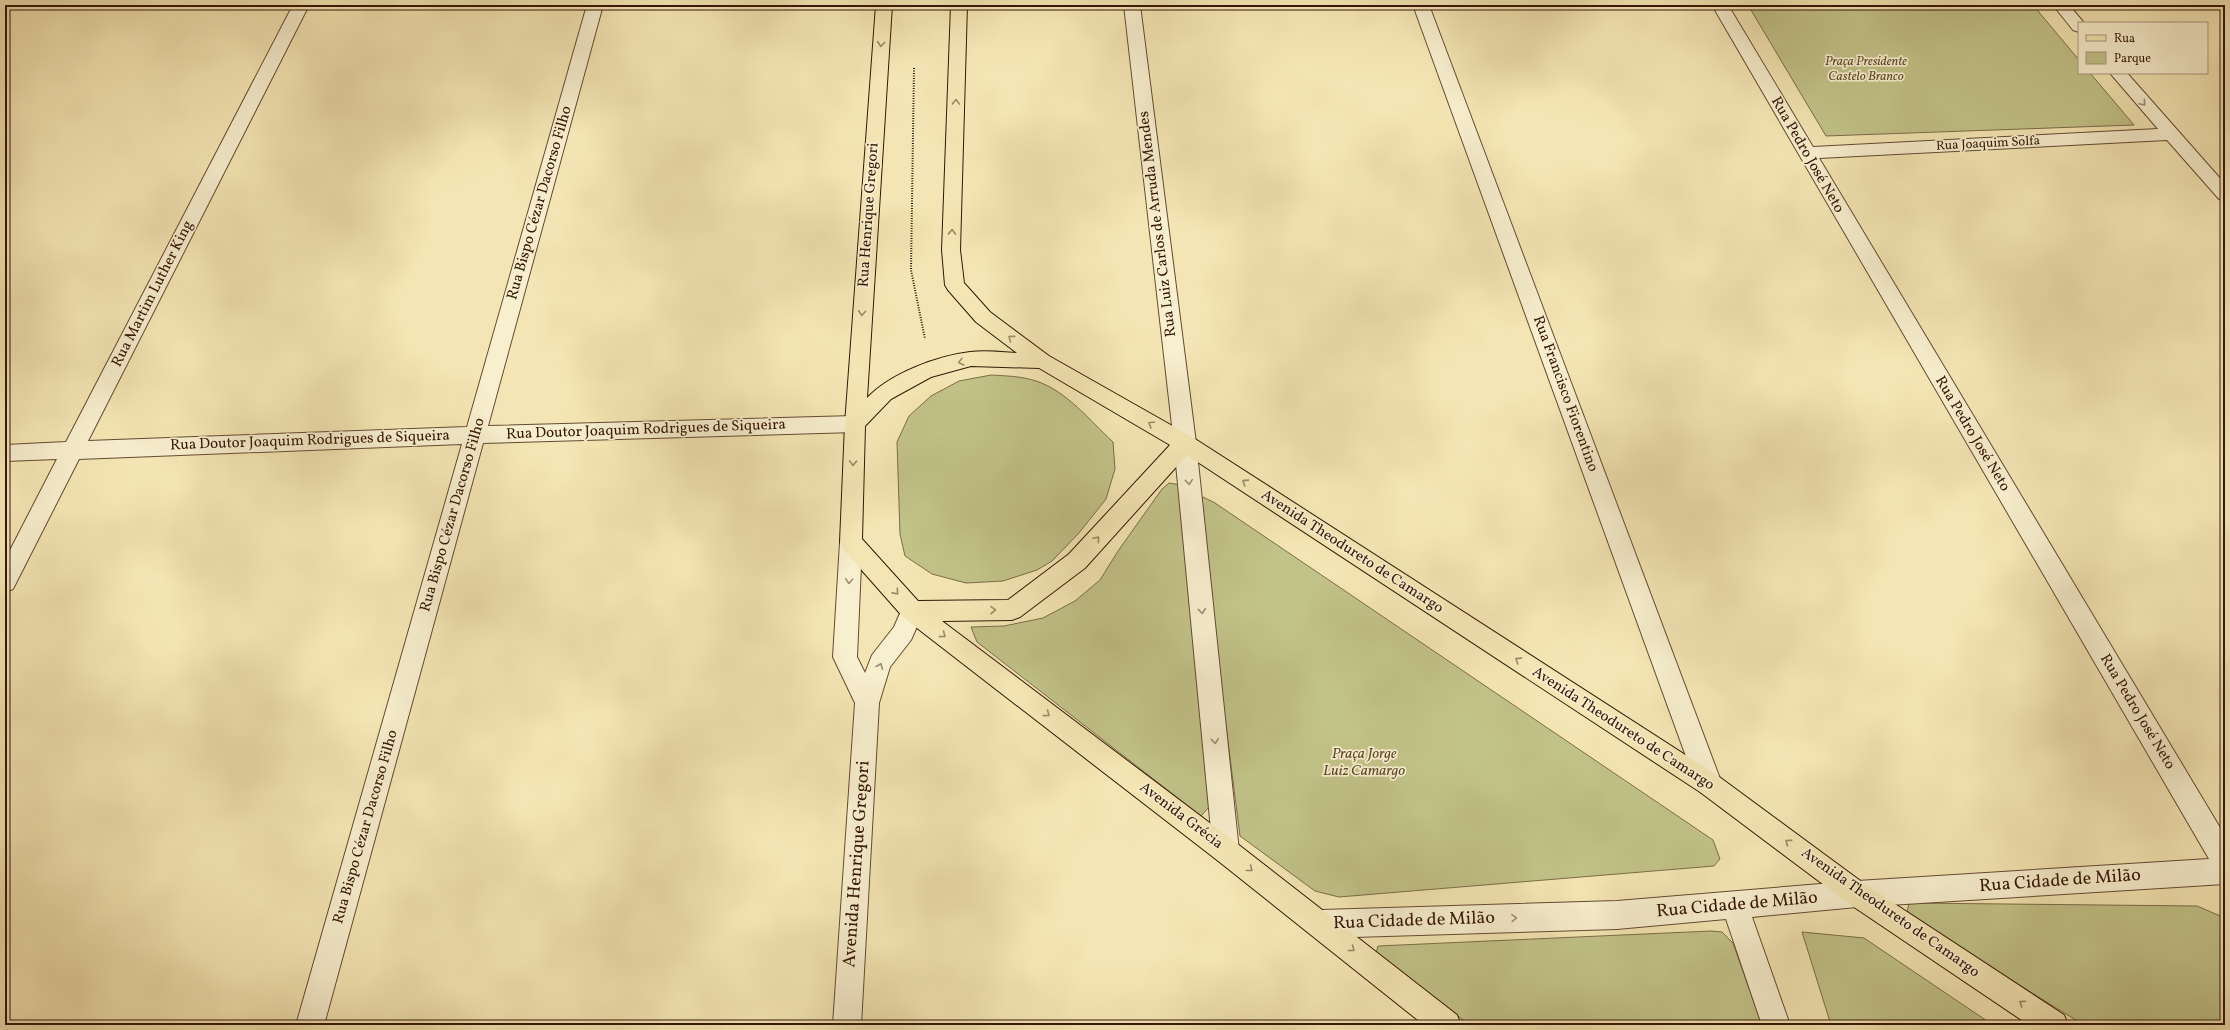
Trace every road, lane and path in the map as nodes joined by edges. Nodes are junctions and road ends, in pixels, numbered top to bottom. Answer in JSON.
{"nodes":[{"id":1,"x":301,"y":5,"type":"edge"},
{"id":2,"x":595,"y":5,"type":"edge"},
{"id":3,"x":884,"y":5,"type":"edge"},
{"id":4,"x":959,"y":5,"type":"edge"},
{"id":5,"x":1132,"y":5,"type":"edge"},
{"id":6,"x":1421,"y":5,"type":"edge"},
{"id":7,"x":1720,"y":5,"type":"edge"},
{"id":8,"x":2061,"y":5,"type":"edge"},
{"id":9,"x":2078,"y":25,"type":"edge"},
{"id":10,"x":914,"y":67,"type":"dead end"},
{"id":11,"x":2119,"y":74,"type":"edge"},
{"id":12,"x":2170,"y":134,"type":"junction"},
{"id":13,"x":1806,"y":153,"type":"junction"},
{"id":14,"x":2225,"y":195,"type":"edge"},
{"id":15,"x":1042,"y":361,"type":"junction"},
{"id":16,"x":925,"y":371,"type":"junction"},
{"id":17,"x":855,"y":424,"type":"junction"},
{"id":18,"x":475,"y":435,"type":"junction"},
{"id":19,"x":1185,"y":443,"type":"junction"},
{"id":20,"x":73,"y":450,"type":"junction"},
{"id":21,"x":5,"y":453,"type":"edge"},
{"id":22,"x":851,"y":542,"type":"junction"},
{"id":23,"x":5,"y":582,"type":"edge"},
{"id":24,"x":912,"y":611,"type":"junction"},
{"id":25,"x":867,"y":703,"type":"junction"},
{"id":26,"x":1709,"y":784,"type":"junction"},
{"id":27,"x":1226,"y":851,"type":"junction"},
{"id":28,"x":2225,"y":861,"type":"edge"},
{"id":29,"x":2225,"y":871,"type":"edge"},
{"id":30,"x":1857,"y":894,"type":"junction"},
{"id":31,"x":1735,"y":906,"type":"junction"},
{"id":32,"x":1321,"y":924,"type":"junction"},
{"id":33,"x":310,"y":1025,"type":"edge"},
{"id":34,"x":847,"y":1025,"type":"edge"},
{"id":35,"x":1447,"y":1025,"type":"edge"},
{"id":36,"x":1776,"y":1025,"type":"edge"},
{"id":37,"x":2054,"y":1025,"type":"edge"}],
"edges":[{"from":1,"to":20,"type":"street","name":"Rua Martim Luther King"},
{"from":2,"to":18,"type":"street","name":"Rua Bispo Cézar Dacorso Filho"},
{"from":3,"to":17,"type":"main road","name":"Rua Henrique Gregori","one_way":true},
{"from":15,"to":4,"type":"main road","one_way":true},
{"from":5,"to":19,"type":"street","name":"Rua Luiz Carlos de Arruda Mendes"},
{"from":6,"to":26,"type":"street","name":"Rua Francisco Fiorentino"},
{"from":7,"to":13,"type":"street","name":"Rua Pedro José Neto"},
{"from":8,"to":9,"type":"street"},
{"from":10,"to":16,"type":"path"},
{"from":11,"to":12,"type":"street","one_way":true},
{"from":12,"to":13,"type":"street","name":"Rua Joaquim Solfa"},
{"from":12,"to":14,"type":"street"},
{"from":13,"to":28,"type":"street","name":"Rua Pedro José Neto"},
{"from":15,"to":16,"type":"main road","one_way":true},
{"from":19,"to":15,"type":"main road","name":"Avenida Theodureto de Camargo","one_way":true},
{"from":16,"to":17,"type":"main road"},
{"from":17,"to":18,"type":"street","name":"Rua Doutor Joaquim Rodrigues de Siqueira"},
{"from":17,"to":22,"type":"main road","name":"Rua Henrique Gregori","one_way":true},
{"from":18,"to":20,"type":"street","name":"Rua Doutor Joaquim Rodrigues de Siqueira"},
{"from":18,"to":33,"type":"street","name":"Rua Bispo Cézar Dacorso Filho"},
{"from":24,"to":19,"type":"main road","one_way":true},
{"from":26,"to":19,"type":"main road","name":"Avenida Theodureto de Camargo","one_way":true},
{"from":19,"to":27,"type":"street","name":"Rua Luiz Carlos de Arruda Mendes","one_way":true},
{"from":20,"to":21,"type":"street","name":"Rua Doutor Joaquim Rodrigues de Siqueira"},
{"from":20,"to":23,"type":"street","name":"Rua Martim Luther King"},
{"from":22,"to":24,"type":"main road","name":"Avenida Grécia","one_way":true},
{"from":22,"to":25,"type":"street","one_way":true},
{"from":25,"to":24,"type":"street","name":"Avenida Henrique Gregori","one_way":true},
{"from":24,"to":27,"type":"main road","name":"Avenida Grécia","one_way":true},
{"from":25,"to":34,"type":"street","name":"Avenida Henrique Gregori"},
{"from":30,"to":26,"type":"main road","name":"Avenida Theodureto de Camargo","one_way":true},
{"from":27,"to":32,"type":"main road","name":"Avenida Grécia","one_way":true},
{"from":29,"to":30,"type":"street","name":"Rua Cidade de Milão"},
{"from":30,"to":31,"type":"street","name":"Rua Cidade de Milão"},
{"from":37,"to":30,"type":"main road","name":"Avenida Theodureto de Camargo","one_way":true},
{"from":32,"to":31,"type":"street","name":"Rua Cidade de Milão","one_way":true},
{"from":31,"to":36,"type":"street"},
{"from":32,"to":35,"type":"main road","name":"Avenida Grécia","one_way":true}]}
